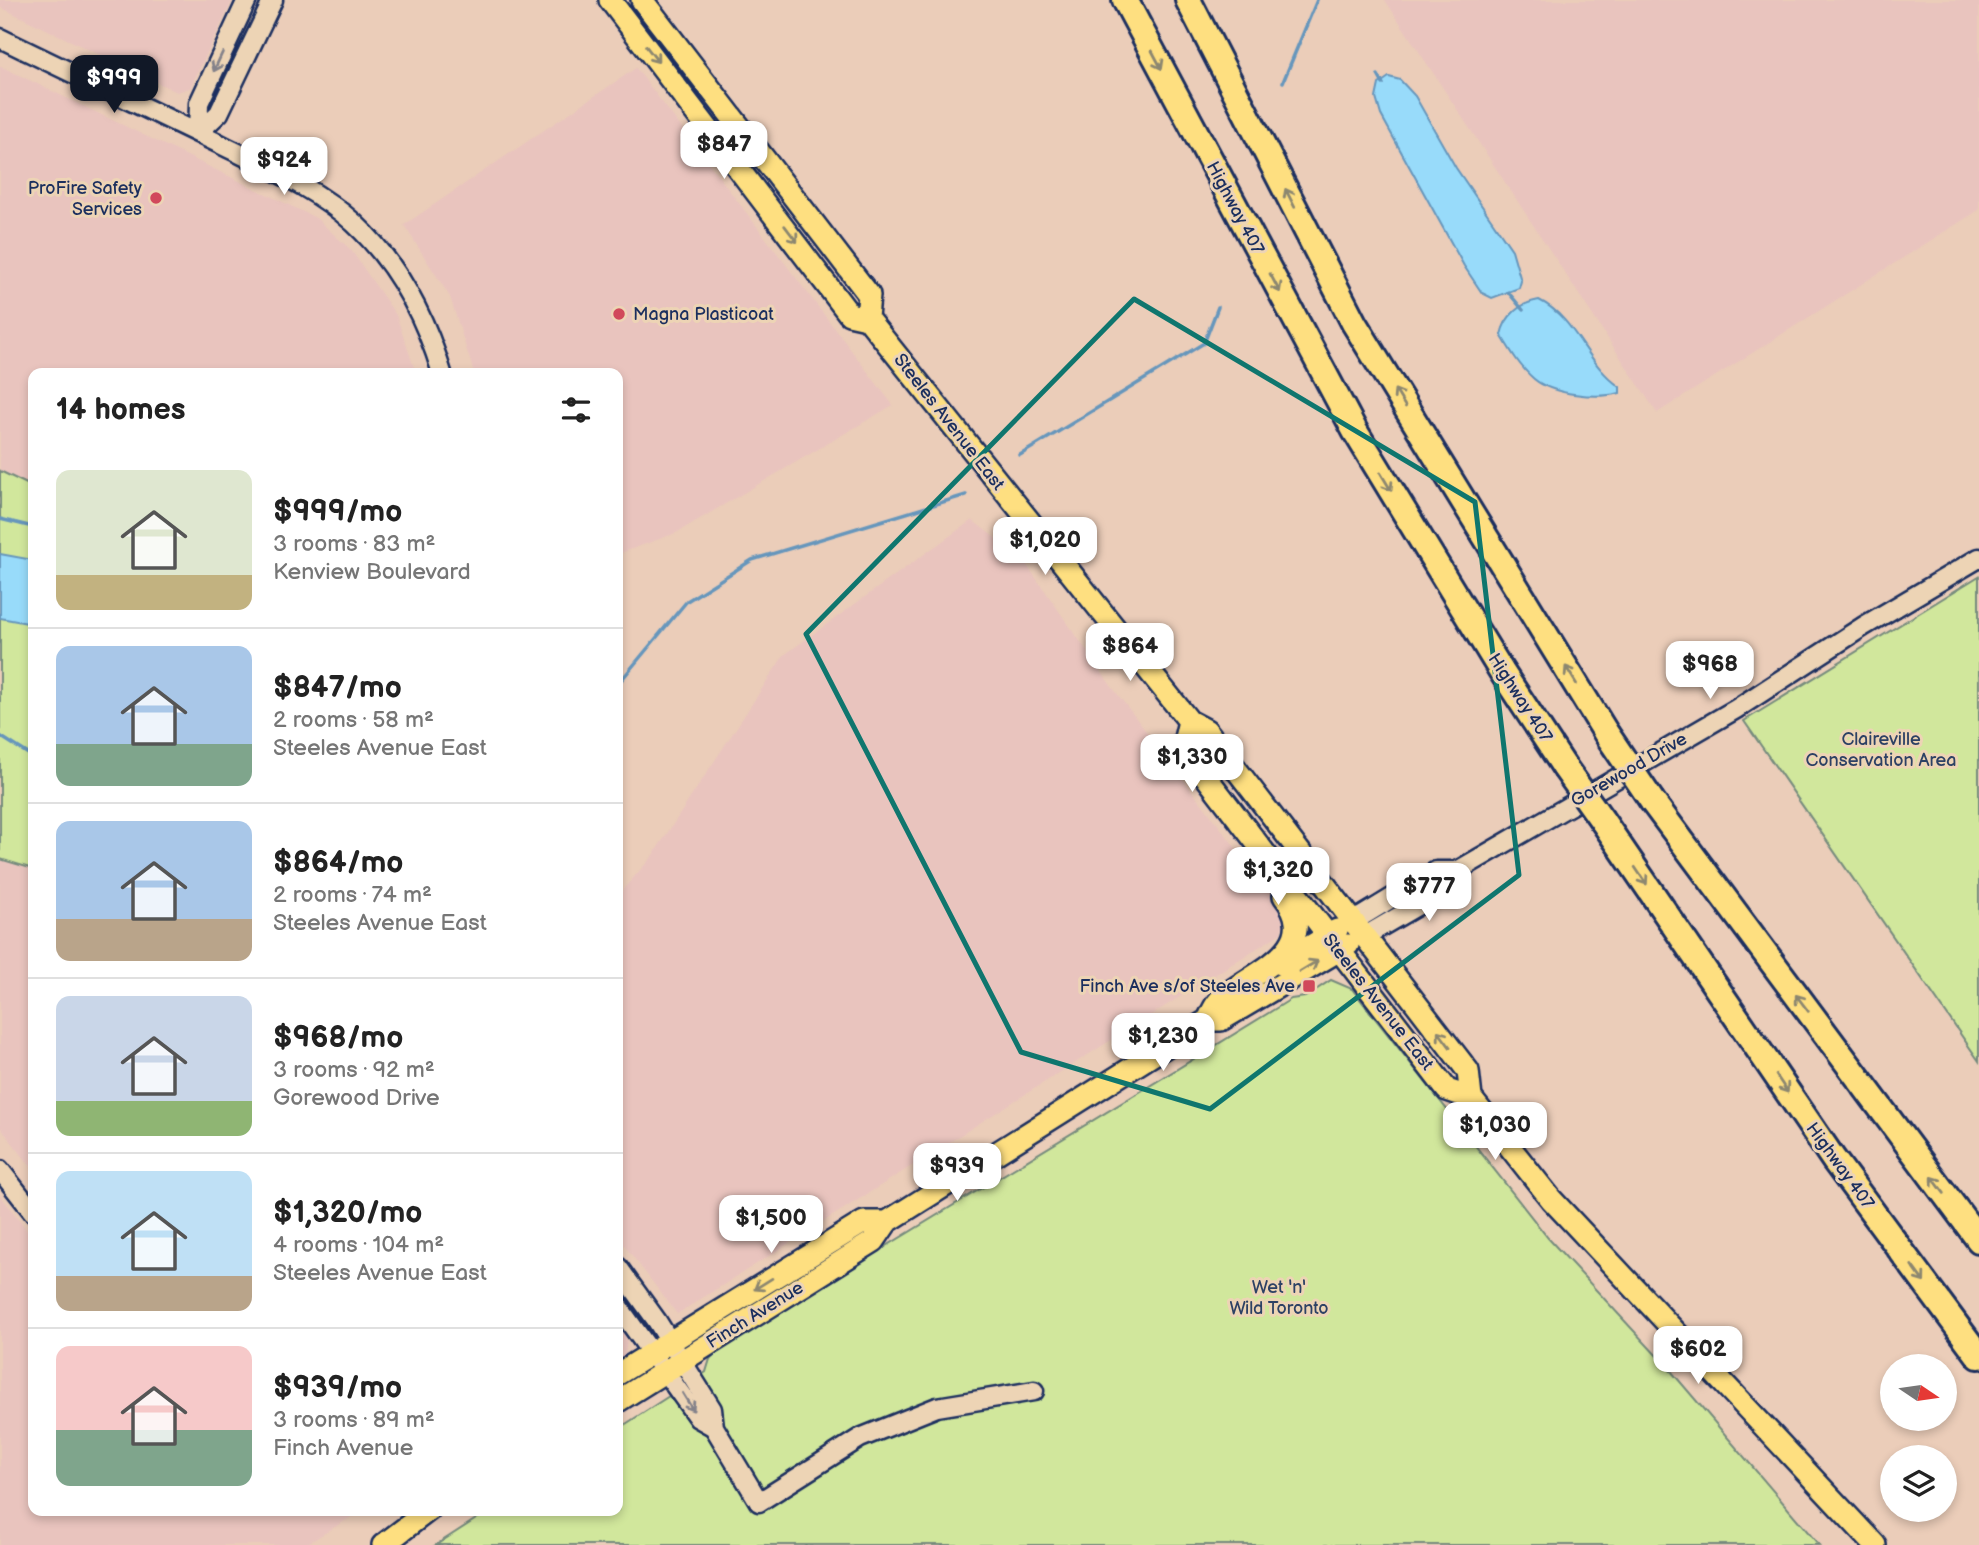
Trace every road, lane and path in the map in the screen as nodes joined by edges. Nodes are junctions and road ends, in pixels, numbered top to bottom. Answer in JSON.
{"nodes":[{"id":1,"x":247,"y":0,"type":"edge"},
{"id":2,"x":273,"y":0,"type":"edge"},
{"id":3,"x":610,"y":0,"type":"edge"},
{"id":4,"x":642,"y":0,"type":"edge"},
{"id":5,"x":1125,"y":0,"type":"edge"},
{"id":6,"x":1188,"y":0,"type":"edge"},
{"id":7,"x":0,"y":38,"type":"edge"},
{"id":8,"x":198,"y":133,"type":"junction"},
{"id":9,"x":867,"y":318,"type":"junction"},
{"id":10,"x":440,"y":368,"type":"edge"},
{"id":11,"x":1979,"y":558,"type":"edge"},
{"id":12,"x":1189,"y":722,"type":"junction"},
{"id":13,"x":1262,"y":851,"type":"junction"},
{"id":14,"x":1360,"y":929,"type":"junction"},
{"id":15,"x":1332,"y":943,"type":"junction"},
{"id":16,"x":1211,"y":1013,"type":"junction"},
{"id":17,"x":1471,"y":1098,"type":"junction"},
{"id":18,"x":0,"y":1170,"type":"edge"},
{"id":19,"x":28,"y":1206,"type":"edge"},
{"id":20,"x":887,"y":1222,"type":"junction"},
{"id":21,"x":1979,"y":1240,"type":"edge"},
{"id":22,"x":623,"y":1277,"type":"edge"},
{"id":23,"x":623,"y":1311,"type":"edge"},
{"id":24,"x":661,"y":1347,"type":"junction"},
{"id":25,"x":1979,"y":1356,"type":"edge"},
{"id":26,"x":674,"y":1366,"type":"junction"},
{"id":27,"x":623,"y":1371,"type":"edge"},
{"id":28,"x":1034,"y":1391,"type":"dead end"},
{"id":29,"x":623,"y":1398,"type":"edge"},
{"id":30,"x":421,"y":1516,"type":"edge"},
{"id":31,"x":383,"y":1545,"type":"edge"},
{"id":32,"x":1875,"y":1545,"type":"edge"}],
"edges":[{"from":1,"to":8,"type":"street","one_way":true},
{"from":2,"to":8,"type":"street"},
{"from":3,"to":9,"type":"main road","name":"Steeles Avenue East","one_way":true},
{"from":4,"to":9,"type":"main road","name":"Steeles Avenue East"},
{"from":5,"to":25,"type":"highway","name":"Highway 407","one_way":true,"bridge":true},
{"from":21,"to":6,"type":"highway","one_way":true,"bridge":true},
{"from":7,"to":8,"type":"street"},
{"from":8,"to":10,"type":"street"},
{"from":9,"to":12,"type":"main road","name":"Steeles Avenue East"},
{"from":11,"to":14,"type":"street","name":"Gorewood Drive"},
{"from":12,"to":13,"type":"main road","name":"Steeles Avenue East"},
{"from":12,"to":14,"type":"main road","name":"Steeles Avenue East"},
{"from":13,"to":15,"type":"main road","name":"Steeles Avenue East"},
{"from":13,"to":16,"type":"main road"},
{"from":14,"to":15,"type":"main road","name":"Finch Avenue"},
{"from":17,"to":14,"type":"main road","name":"Steeles Avenue East","one_way":true},
{"from":15,"to":16,"type":"main road","name":"Finch Avenue"},
{"from":15,"to":17,"type":"main road","name":"Steeles Avenue East"},
{"from":16,"to":20,"type":"main road","name":"Finch Avenue"},
{"from":17,"to":32,"type":"main road","name":"Steeles Avenue East"},
{"from":18,"to":19,"type":"street"},
{"from":20,"to":24,"type":"main road","name":"Finch Avenue","one_way":true},
{"from":20,"to":26,"type":"main road","name":"Finch Avenue"},
{"from":22,"to":24,"type":"street"},
{"from":23,"to":24,"type":"street"},
{"from":24,"to":26,"type":"street"},
{"from":24,"to":27,"type":"main road","name":"Finch Avenue"},
{"from":26,"to":28,"type":"street"},
{"from":26,"to":29,"type":"main road","name":"Finch Avenue"},
{"from":30,"to":31,"type":"main road"}]}
